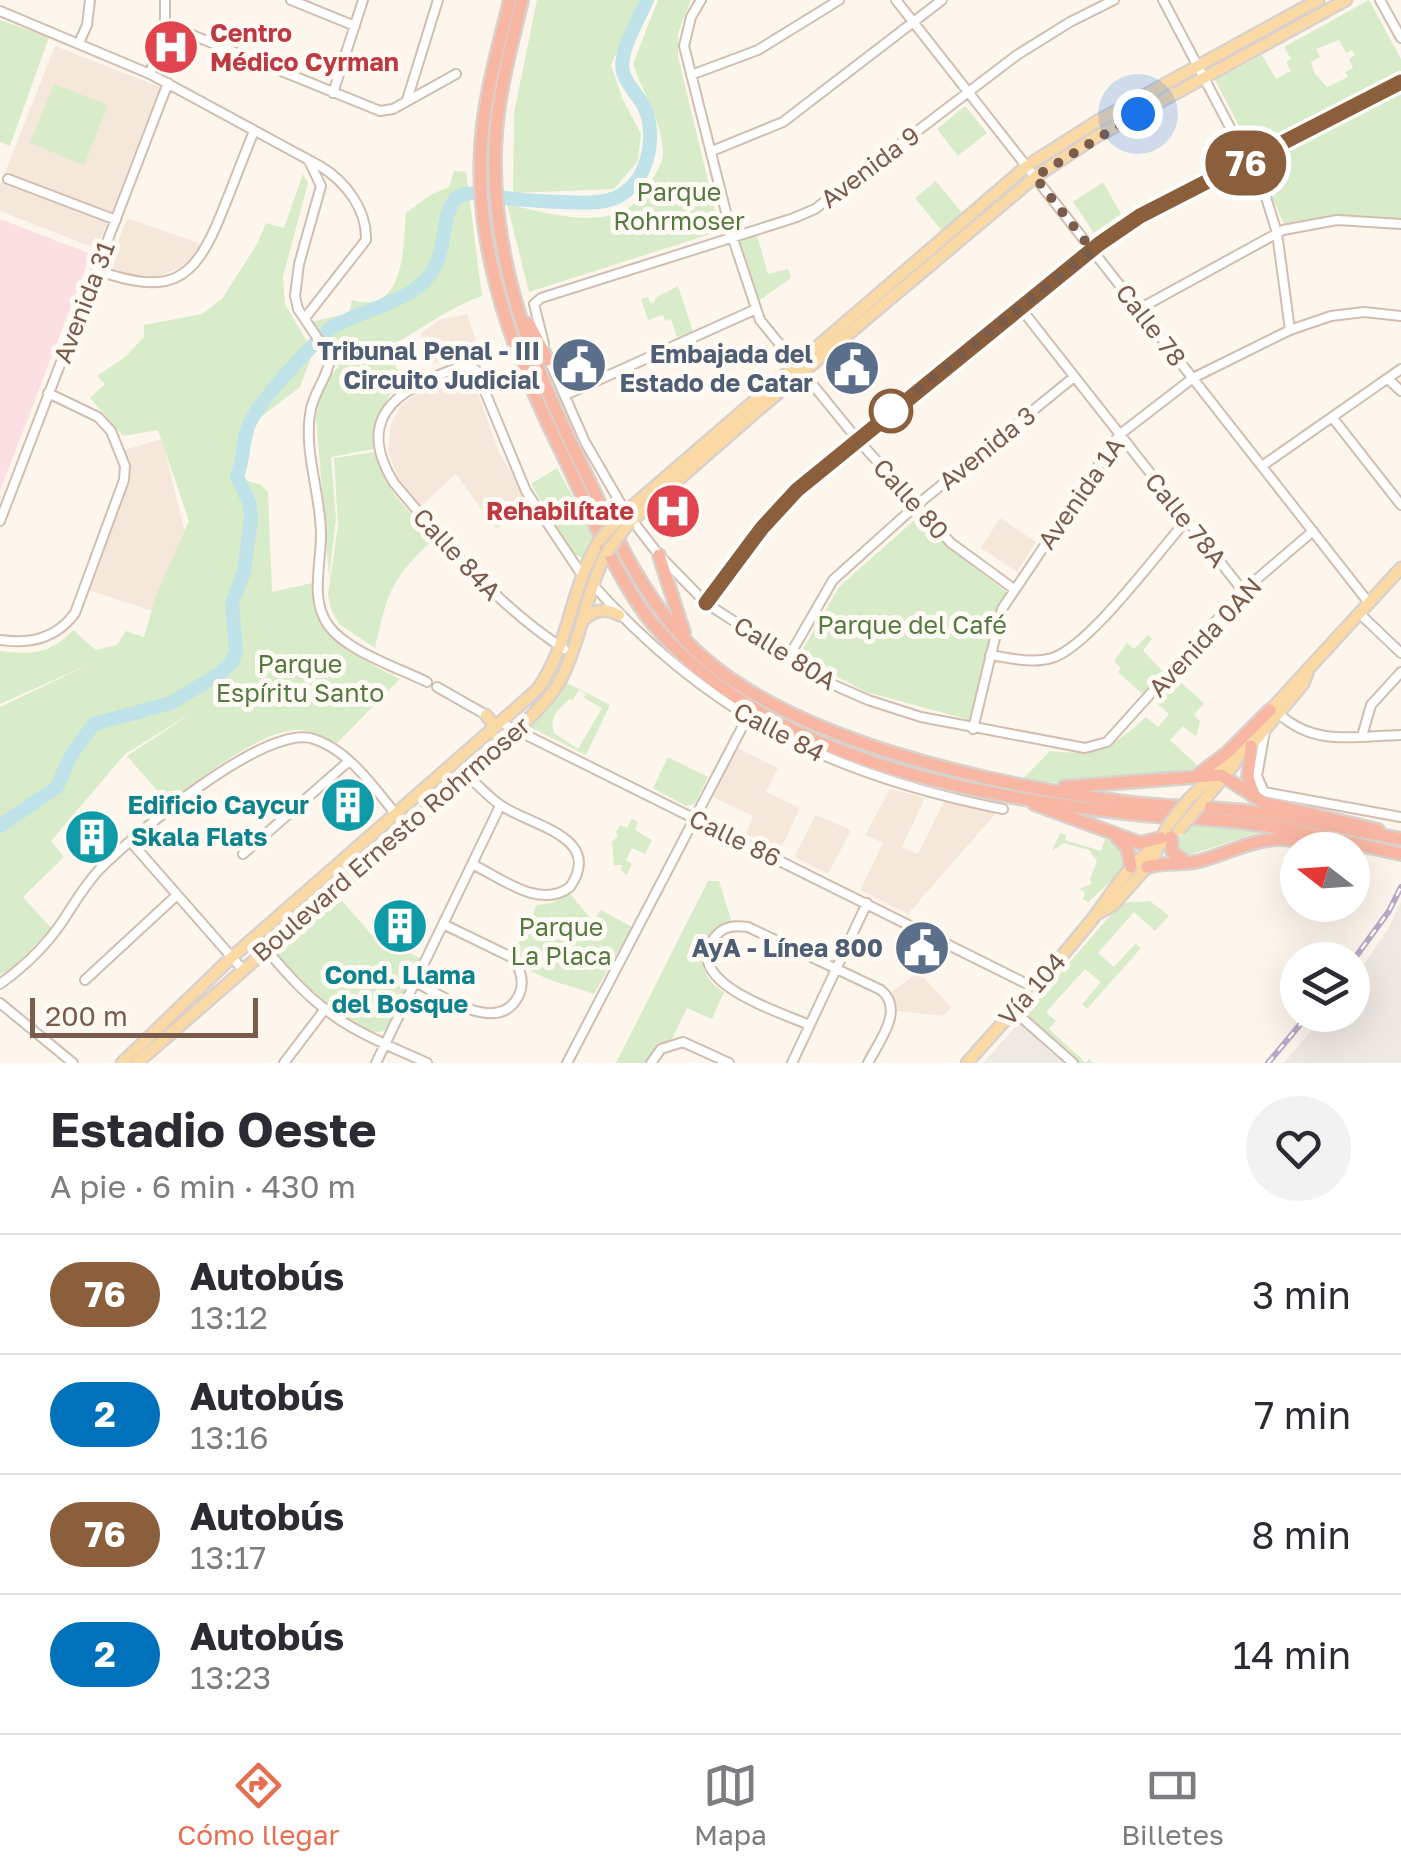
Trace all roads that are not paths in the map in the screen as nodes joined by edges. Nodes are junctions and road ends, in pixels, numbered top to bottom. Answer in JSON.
{"nodes":[{"id":1,"x":90,"y":0,"type":"edge"},
{"id":2,"x":165,"y":0,"type":"edge"},
{"id":3,"x":291,"y":0,"type":"edge"},
{"id":4,"x":363,"y":0,"type":"edge"},
{"id":5,"x":438,"y":0,"type":"edge"},
{"id":6,"x":510,"y":0,"type":"edge"},
{"id":7,"x":522,"y":0,"type":"edge"},
{"id":8,"x":839,"y":0,"type":"edge"},
{"id":9,"x":896,"y":0,"type":"edge"},
{"id":10,"x":942,"y":0,"type":"edge"},
{"id":11,"x":1114,"y":0,"type":"edge"},
{"id":12,"x":1163,"y":0,"type":"edge"},
{"id":13,"x":1318,"y":0,"type":"edge"},
{"id":14,"x":1346,"y":0,"type":"edge"},
{"id":15,"x":1380,"y":0,"type":"edge"},
{"id":16,"x":698,"y":4,"type":"edge"},
{"id":17,"x":0,"y":11,"type":"edge"},
{"id":18,"x":912,"y":22,"type":"junction"},
{"id":19,"x":165,"y":24,"type":"junction"},
{"id":20,"x":355,"y":26,"type":"junction"},
{"id":21,"x":1401,"y":38,"type":"edge"},
{"id":22,"x":79,"y":43,"type":"junction"},
{"id":23,"x":1198,"y":65,"type":"junction"},
{"id":24,"x":150,"y":74,"type":"junction"},
{"id":25,"x":456,"y":74,"type":"dead end"},
{"id":26,"x":692,"y":75,"type":"junction"},
{"id":27,"x":1204,"y":78,"type":"junction"},
{"id":28,"x":1401,"y":82,"type":"edge"},
{"id":29,"x":168,"y":83,"type":"junction"},
{"id":30,"x":969,"y":92,"type":"junction"},
{"id":31,"x":333,"y":93,"type":"junction"},
{"id":32,"x":407,"y":100,"type":"junction"},
{"id":33,"x":254,"y":131,"type":"junction"},
{"id":34,"x":712,"y":151,"type":"junction"},
{"id":35,"x":488,"y":160,"type":"junction"},
{"id":36,"x":309,"y":161,"type":"junction"},
{"id":37,"x":1250,"y":162,"type":"junction"},
{"id":38,"x":1027,"y":166,"type":"junction"},
{"id":39,"x":1035,"y":177,"type":"junction"},
{"id":40,"x":8,"y":179,"type":"dead end"},
{"id":41,"x":116,"y":220,"type":"junction"},
{"id":42,"x":1401,"y":224,"type":"edge"},
{"id":43,"x":1277,"y":233,"type":"junction"},
{"id":44,"x":732,"y":236,"type":"junction"},
{"id":45,"x":1092,"y":250,"type":"junction"},
{"id":46,"x":96,"y":270,"type":"junction"},
{"id":47,"x":511,"y":287,"type":"junction"},
{"id":48,"x":541,"y":298,"type":"joint"},
{"id":49,"x":1019,"y":306,"type":"junction"},
{"id":50,"x":1139,"y":309,"type":"junction"},
{"id":51,"x":754,"y":310,"type":"junction"},
{"id":52,"x":1401,"y":316,"type":"edge"},
{"id":53,"x":305,"y":318,"type":"junction"},
{"id":54,"x":1290,"y":330,"type":"junction"},
{"id":55,"x":548,"y":360,"type":"junction"},
{"id":56,"x":799,"y":367,"type":"junction"},
{"id":57,"x":1401,"y":369,"type":"edge"},
{"id":58,"x":1074,"y":377,"type":"junction"},
{"id":59,"x":1193,"y":378,"type":"junction"},
{"id":60,"x":1388,"y":379,"type":"junction"},
{"id":61,"x":1401,"y":391,"type":"edge"},
{"id":62,"x":48,"y":393,"type":"junction"},
{"id":63,"x":565,"y":395,"type":"junction"},
{"id":64,"x":1332,"y":417,"type":"junction"},
{"id":65,"x":1119,"y":435,"type":"junction"},
{"id":66,"x":858,"y":439,"type":"junction"},
{"id":67,"x":1262,"y":466,"type":"junction"},
{"id":68,"x":916,"y":505,"type":"junction"},
{"id":69,"x":1401,"y":505,"type":"edge"},
{"id":70,"x":627,"y":518,"type":"junction"},
{"id":71,"x":0,"y":521,"type":"edge"},
{"id":72,"x":1186,"y":521,"type":"junction"},
{"id":73,"x":1312,"y":531,"type":"junction"},
{"id":74,"x":602,"y":545,"type":"junction"},
{"id":75,"x":659,"y":555,"type":"junction"},
{"id":76,"x":1401,"y":568,"type":"edge"},
{"id":77,"x":582,"y":575,"type":"junction"},
{"id":78,"x":592,"y":585,"type":"junction"},
{"id":79,"x":1014,"y":590,"type":"junction"},
{"id":80,"x":1243,"y":591,"type":"junction"},
{"id":81,"x":706,"y":603,"type":"junction"},
{"id":82,"x":1370,"y":604,"type":"junction"},
{"id":83,"x":1360,"y":614,"type":"junction"},
{"id":84,"x":619,"y":615,"type":"junction"},
{"id":85,"x":582,"y":623,"type":"junction"},
{"id":86,"x":0,"y":640,"type":"edge"},
{"id":87,"x":688,"y":642,"type":"junction"},
{"id":88,"x":567,"y":651,"type":"junction"},
{"id":89,"x":1401,"y":653,"type":"edge"},
{"id":90,"x":990,"y":655,"type":"junction"},
{"id":91,"x":788,"y":658,"type":"junction"},
{"id":92,"x":1401,"y":672,"type":"edge"},
{"id":93,"x":427,"y":682,"type":"dead end"},
{"id":94,"x":436,"y":688,"type":"dead end"},
{"id":95,"x":1275,"y":712,"type":"junction"},
{"id":96,"x":486,"y":714,"type":"junction"},
{"id":97,"x":747,"y":718,"type":"junction"},
{"id":98,"x":503,"y":723,"type":"junction"},
{"id":99,"x":973,"y":729,"type":"junction"},
{"id":100,"x":518,"y":731,"type":"junction"},
{"id":101,"x":1264,"y":731,"type":"junction"},
{"id":102,"x":492,"y":733,"type":"junction"},
{"id":103,"x":1401,"y":735,"type":"edge"},
{"id":104,"x":1362,"y":736,"type":"junction"},
{"id":105,"x":1100,"y":745,"type":"joint"},
{"id":106,"x":1250,"y":746,"type":"junction"},
{"id":107,"x":1238,"y":757,"type":"junction"},
{"id":108,"x":349,"y":761,"type":"junction"},
{"id":109,"x":467,"y":775,"type":"junction"},
{"id":110,"x":1218,"y":775,"type":"junction"},
{"id":111,"x":1194,"y":780,"type":"junction"},
{"id":112,"x":1045,"y":788,"type":"junction"},
{"id":113,"x":1007,"y":794,"type":"junction"},
{"id":114,"x":1259,"y":794,"type":"junction"},
{"id":115,"x":500,"y":806,"type":"junction"},
{"id":116,"x":1003,"y":808,"type":"dead end"},
{"id":117,"x":395,"y":815,"type":"junction"},
{"id":118,"x":1401,"y":817,"type":"edge"},
{"id":119,"x":694,"y":818,"type":"junction"},
{"id":120,"x":407,"y":827,"type":"junction"},
{"id":121,"x":1109,"y":831,"type":"junction"},
{"id":122,"x":1286,"y":832,"type":"edge"},
{"id":123,"x":1168,"y":835,"type":"junction"},
{"id":124,"x":1280,"y":838,"type":"edge"},
{"id":125,"x":1401,"y":839,"type":"edge"},
{"id":126,"x":130,"y":841,"type":"junction"},
{"id":127,"x":1370,"y":852,"type":"edge"},
{"id":128,"x":243,"y":854,"type":"dead end"},
{"id":129,"x":1401,"y":858,"type":"edge"},
{"id":130,"x":1190,"y":862,"type":"junction"},
{"id":131,"x":472,"y":864,"type":"junction"},
{"id":132,"x":1131,"y":866,"type":"junction"},
{"id":133,"x":1147,"y":868,"type":"junction"},
{"id":134,"x":177,"y":894,"type":"junction"},
{"id":135,"x":866,"y":903,"type":"junction"},
{"id":136,"x":1096,"y":914,"type":"junction"},
{"id":137,"x":443,"y":924,"type":"junction"},
{"id":138,"x":256,"y":937,"type":"junction"},
{"id":139,"x":266,"y":950,"type":"junction"},
{"id":140,"x":232,"y":958,"type":"junction"},
{"id":141,"x":836,"y":968,"type":"junction"},
{"id":142,"x":243,"y":970,"type":"junction"},
{"id":143,"x":85,"y":980,"type":"dead end"},
{"id":144,"x":415,"y":982,"type":"junction"},
{"id":145,"x":0,"y":984,"type":"edge"},
{"id":146,"x":1033,"y":988,"type":"junction"},
{"id":147,"x":0,"y":1003,"type":"edge"},
{"id":148,"x":326,"y":1009,"type":"junction"},
{"id":149,"x":1014,"y":1010,"type":"junction"},
{"id":150,"x":809,"y":1025,"type":"junction"},
{"id":151,"x":386,"y":1043,"type":"junction"},
{"id":152,"x":73,"y":1063,"type":"edge"},
{"id":153,"x":122,"y":1063,"type":"edge"},
{"id":154,"x":137,"y":1063,"type":"edge"},
{"id":155,"x":284,"y":1063,"type":"edge"},
{"id":156,"x":376,"y":1063,"type":"edge"},
{"id":157,"x":427,"y":1063,"type":"edge"},
{"id":158,"x":567,"y":1063,"type":"edge"},
{"id":159,"x":651,"y":1063,"type":"edge"},
{"id":160,"x":729,"y":1063,"type":"edge"},
{"id":161,"x":792,"y":1063,"type":"edge"},
{"id":162,"x":868,"y":1063,"type":"edge"},
{"id":163,"x":966,"y":1063,"type":"edge"},
{"id":164,"x":1073,"y":1063,"type":"edge"}],
"edges":[{"from":1,"to":22,"type":"street"},
{"from":2,"to":19,"type":"street"},
{"from":3,"to":20,"type":"street"},
{"from":4,"to":20,"type":"street"},
{"from":5,"to":32,"type":"street"},
{"from":6,"to":35,"type":"highway"},
{"from":7,"to":35,"type":"highway"},
{"from":8,"to":26,"type":"street"},
{"from":9,"to":18,"type":"street","name":"Calle 78"},
{"from":10,"to":18,"type":"street"},
{"from":11,"to":30,"type":"street","name":"Avenida 9"},
{"from":12,"to":23,"type":"street"},
{"from":13,"to":23,"type":"main road","name":"Boulevard Ernesto Rohrmoser"},
{"from":14,"to":27,"type":"main road","name":"Boulevard Ernesto Rohrmoser"},
{"from":15,"to":21,"type":"street"},
{"from":16,"to":26,"type":"street","name":"Calle 80"},
{"from":17,"to":22,"type":"street"},
{"from":18,"to":30,"type":"street","name":"Calle 78"},
{"from":18,"to":34,"type":"street"},
{"from":19,"to":24,"type":"street"},
{"from":19,"to":31,"type":"street"},
{"from":20,"to":31,"type":"street"},
{"from":22,"to":24,"type":"street"},
{"from":23,"to":27,"type":"street"},
{"from":23,"to":38,"type":"main road","name":"Boulevard Ernesto Rohrmoser"},
{"from":24,"to":29,"type":"street"},
{"from":25,"to":32,"type":"street"},
{"from":26,"to":34,"type":"street","name":"Calle 80"},
{"from":27,"to":37,"type":"street"},
{"from":27,"to":39,"type":"main road","name":"Boulevard Ernesto Rohrmoser"},
{"from":28,"to":37,"type":"street"},
{"from":29,"to":33,"type":"street"},
{"from":29,"to":41,"type":"street","name":"Avenida 31"},
{"from":30,"to":38,"type":"street","name":"Calle 78"},
{"from":30,"to":44,"type":"street","name":"Avenida 9"},
{"from":31,"to":32,"type":"street"},
{"from":33,"to":36,"type":"street"},
{"from":33,"to":46,"type":"street"},
{"from":34,"to":44,"type":"street","name":"Calle 80"},
{"from":35,"to":47,"type":"highway"},
{"from":35,"to":113,"type":"highway"},
{"from":36,"to":53,"type":"street"},
{"from":36,"to":53,"type":"street"},
{"from":37,"to":43,"type":"street"},
{"from":37,"to":45,"type":"street"},
{"from":38,"to":39,"type":"street","name":"Calle 78"},
{"from":38,"to":56,"type":"main road","name":"Boulevard Ernesto Rohrmoser"},
{"from":39,"to":45,"type":"street","name":"Calle 78"},
{"from":39,"to":56,"type":"main road","name":"Boulevard Ernesto Rohrmoser"},
{"from":40,"to":41,"type":"street"},
{"from":41,"to":46,"type":"street","name":"Avenida 31"},
{"from":42,"to":43,"type":"street"},
{"from":43,"to":50,"type":"street"},
{"from":43,"to":54,"type":"street"},
{"from":44,"to":48,"type":"street","name":"Avenida 9"},
{"from":44,"to":51,"type":"street","name":"Calle 80"},
{"from":45,"to":49,"type":"street"},
{"from":45,"to":50,"type":"street","name":"Calle 78"},
{"from":46,"to":62,"type":"street","name":"Avenida 31"},
{"from":47,"to":55,"type":"highway"},
{"from":47,"to":87,"type":"highway"},
{"from":48,"to":55,"type":"street","name":"Calle 80A"},
{"from":49,"to":58,"type":"street","name":"Calle 78A"},
{"from":49,"to":66,"type":"street"},
{"from":50,"to":59,"type":"street","name":"Calle 78"},
{"from":51,"to":56,"type":"street","name":"Calle 80"},
{"from":51,"to":63,"type":"street"},
{"from":52,"to":54,"type":"street","name":"Avenida 1A"},
{"from":53,"to":93,"type":"street"},
{"from":54,"to":59,"type":"street","name":"Avenida 1A"},
{"from":55,"to":63,"type":"street","name":"Calle 80A"},
{"from":56,"to":66,"type":"street","name":"Calle 80"},
{"from":56,"to":70,"type":"main road","name":"Boulevard Ernesto Rohrmoser"},
{"from":57,"to":60,"type":"street"},
{"from":58,"to":65,"type":"street","name":"Calle 78A"},
{"from":58,"to":68,"type":"street","name":"Avenida 3"},
{"from":59,"to":65,"type":"street","name":"Avenida 1A"},
{"from":59,"to":67,"type":"street","name":"Calle 78"},
{"from":60,"to":61,"type":"street"},
{"from":60,"to":64,"type":"street"},
{"from":62,"to":71,"type":"street","name":"Avenida 31"},
{"from":62,"to":86,"type":"street"},
{"from":63,"to":70,"type":"street","name":"Calle 80A"},
{"from":64,"to":67,"type":"street"},
{"from":64,"to":69,"type":"street"},
{"from":65,"to":72,"type":"street","name":"Calle 78A"},
{"from":65,"to":79,"type":"street","name":"Avenida 1A"},
{"from":66,"to":68,"type":"street","name":"Calle 80"},
{"from":66,"to":81,"type":"street"},
{"from":67,"to":73,"type":"street","name":"Calle 78"},
{"from":68,"to":79,"type":"street","name":"Calle 80"},
{"from":68,"to":91,"type":"street","name":"Avenida 3"},
{"from":70,"to":74,"type":"main road","name":"Boulevard Ernesto Rohrmoser","bridge":true},
{"from":70,"to":75,"type":"street","name":"Calle 80A"},
{"from":72,"to":80,"type":"street","name":"Calle 78A"},
{"from":72,"to":90,"type":"street"},
{"from":73,"to":80,"type":"street","name":"Avenida 0AN"},
{"from":73,"to":82,"type":"street","name":"Calle 78"},
{"from":74,"to":77,"type":"main road","name":"Boulevard Ernesto Rohrmoser"},
{"from":74,"to":78,"type":"main road","name":"Boulevard Ernesto Rohrmoser"},
{"from":75,"to":81,"type":"street","name":"Calle 80A"},
{"from":75,"to":87,"type":"highway"},
{"from":76,"to":82,"type":"main road","name":"Vía 104"},
{"from":77,"to":88,"type":"main road","name":"Boulevard Ernesto Rohrmoser"},
{"from":77,"to":88,"type":"street","name":"Calle 84A"},
{"from":78,"to":84,"type":"street","name":"Calle 84"},
{"from":78,"to":85,"type":"main road","name":"Boulevard Ernesto Rohrmoser"},
{"from":79,"to":90,"type":"street","name":"Avenida 1A"},
{"from":80,"to":105,"type":"street","name":"Avenida 0AN"},
{"from":81,"to":91,"type":"street","name":"Calle 80A"},
{"from":82,"to":83,"type":"main road","name":"Vía 104"},
{"from":83,"to":89,"type":"street"},
{"from":83,"to":95,"type":"main road","name":"Vía 104"},
{"from":84,"to":85,"type":"main road"},
{"from":84,"to":97,"type":"street","name":"Calle 84"},
{"from":85,"to":88,"type":"main road","name":"Boulevard Ernesto Rohrmoser"},
{"from":87,"to":112,"type":"highway"},
{"from":88,"to":98,"type":"main road","name":"Boulevard Ernesto Rohrmoser"},
{"from":88,"to":100,"type":"main road","name":"Boulevard Ernesto Rohrmoser"},
{"from":90,"to":99,"type":"street","name":"Avenida 1A"},
{"from":91,"to":99,"type":"street","name":"Calle 80A"},
{"from":92,"to":104,"type":"street"},
{"from":94,"to":96,"type":"street","name":"Calle 86"},
{"from":95,"to":101,"type":"main road","name":"Vía 104"},
{"from":95,"to":104,"type":"street"},
{"from":95,"to":107,"type":"main road","name":"Vía 104"},
{"from":95,"to":111,"type":"highway"},
{"from":96,"to":98,"type":"street","name":"Calle 86"},
{"from":96,"to":102,"type":"main road"},
{"from":97,"to":116,"type":"street","name":"Calle 84"},
{"from":97,"to":119,"type":"street"},
{"from":98,"to":100,"type":"street","name":"Calle 86"},
{"from":98,"to":102,"type":"main road","name":"Boulevard Ernesto Rohrmoser"},
{"from":99,"to":105,"type":"street","name":"Calle 80A"},
{"from":100,"to":109,"type":"main road","name":"Boulevard Ernesto Rohrmoser"},
{"from":100,"to":119,"type":"street","name":"Calle 86"},
{"from":101,"to":106,"type":"main road","name":"Vía 104"},
{"from":101,"to":114,"type":"street"},
{"from":102,"to":117,"type":"main road","name":"Boulevard Ernesto Rohrmoser"},
{"from":103,"to":104,"type":"street"},
{"from":106,"to":107,"type":"main road","name":"Vía 104"},
{"from":106,"to":114,"type":"highway"},
{"from":107,"to":110,"type":"main road","name":"Vía 104"},
{"from":108,"to":117,"type":"street"},
{"from":108,"to":126,"type":"street"},
{"from":108,"to":128,"type":"street"},
{"from":109,"to":115,"type":"street"},
{"from":109,"to":120,"type":"main road","name":"Boulevard Ernesto Rohrmoser"},
{"from":110,"to":111,"type":"highway"},
{"from":110,"to":114,"type":"highway"},
{"from":110,"to":123,"type":"main road","name":"Vía 104","bridge":true},
{"from":111,"to":112,"type":"highway"},
{"from":111,"to":123,"type":"main road","name":"Vía 104","bridge":true},
{"from":112,"to":125,"type":"highway"},
{"from":113,"to":121,"type":"highway"},
{"from":113,"to":122,"type":"highway"},
{"from":114,"to":118,"type":"street"},
{"from":114,"to":125,"type":"highway"},
{"from":115,"to":131,"type":"street"},
{"from":115,"to":131,"type":"street"},
{"from":117,"to":120,"type":"street"},
{"from":117,"to":138,"type":"main road","name":"Boulevard Ernesto Rohrmoser"},
{"from":119,"to":135,"type":"street","name":"Calle 86"},
{"from":119,"to":158,"type":"street"},
{"from":120,"to":139,"type":"main road","name":"Boulevard Ernesto Rohrmoser"},
{"from":121,"to":123,"type":"highway"},
{"from":121,"to":132,"type":"highway"},
{"from":123,"to":130,"type":"highway"},
{"from":123,"to":132,"type":"main road","name":"Vía 104"},
{"from":123,"to":133,"type":"main road","name":"Vía 104"},
{"from":124,"to":130,"type":"highway"},
{"from":126,"to":134,"type":"street"},
{"from":126,"to":145,"type":"street"},
{"from":127,"to":129,"type":"highway"},
{"from":130,"to":133,"type":"highway"},
{"from":131,"to":137,"type":"street"},
{"from":132,"to":136,"type":"main road","name":"Vía 104"},
{"from":133,"to":136,"type":"main road","name":"Vía 104"},
{"from":134,"to":140,"type":"street"},
{"from":134,"to":143,"type":"street"},
{"from":135,"to":141,"type":"street"},
{"from":135,"to":146,"type":"street","name":"Calle 86"},
{"from":136,"to":146,"type":"main road","name":"Vía 104"},
{"from":137,"to":144,"type":"street"},
{"from":137,"to":144,"type":"street"},
{"from":138,"to":139,"type":"street"},
{"from":138,"to":140,"type":"main road","name":"Boulevard Ernesto Rohrmoser"},
{"from":139,"to":142,"type":"main road","name":"Boulevard Ernesto Rohrmoser"},
{"from":139,"to":148,"type":"street"},
{"from":140,"to":142,"type":"street"},
{"from":140,"to":153,"type":"main road","name":"Boulevard Ernesto Rohrmoser"},
{"from":141,"to":150,"type":"street"},
{"from":141,"to":150,"type":"street"},
{"from":141,"to":162,"type":"street"},
{"from":142,"to":154,"type":"main road","name":"Boulevard Ernesto Rohrmoser"},
{"from":144,"to":151,"type":"street"},
{"from":146,"to":149,"type":"main road","name":"Vía 104"},
{"from":147,"to":152,"type":"street"},
{"from":148,"to":151,"type":"street"},
{"from":148,"to":155,"type":"street"},
{"from":149,"to":163,"type":"main road","name":"Vía 104"},
{"from":149,"to":164,"type":"street"},
{"from":150,"to":161,"type":"street"},
{"from":151,"to":156,"type":"street"},
{"from":151,"to":157,"type":"street"},
{"from":159,"to":160,"type":"street"}]}
